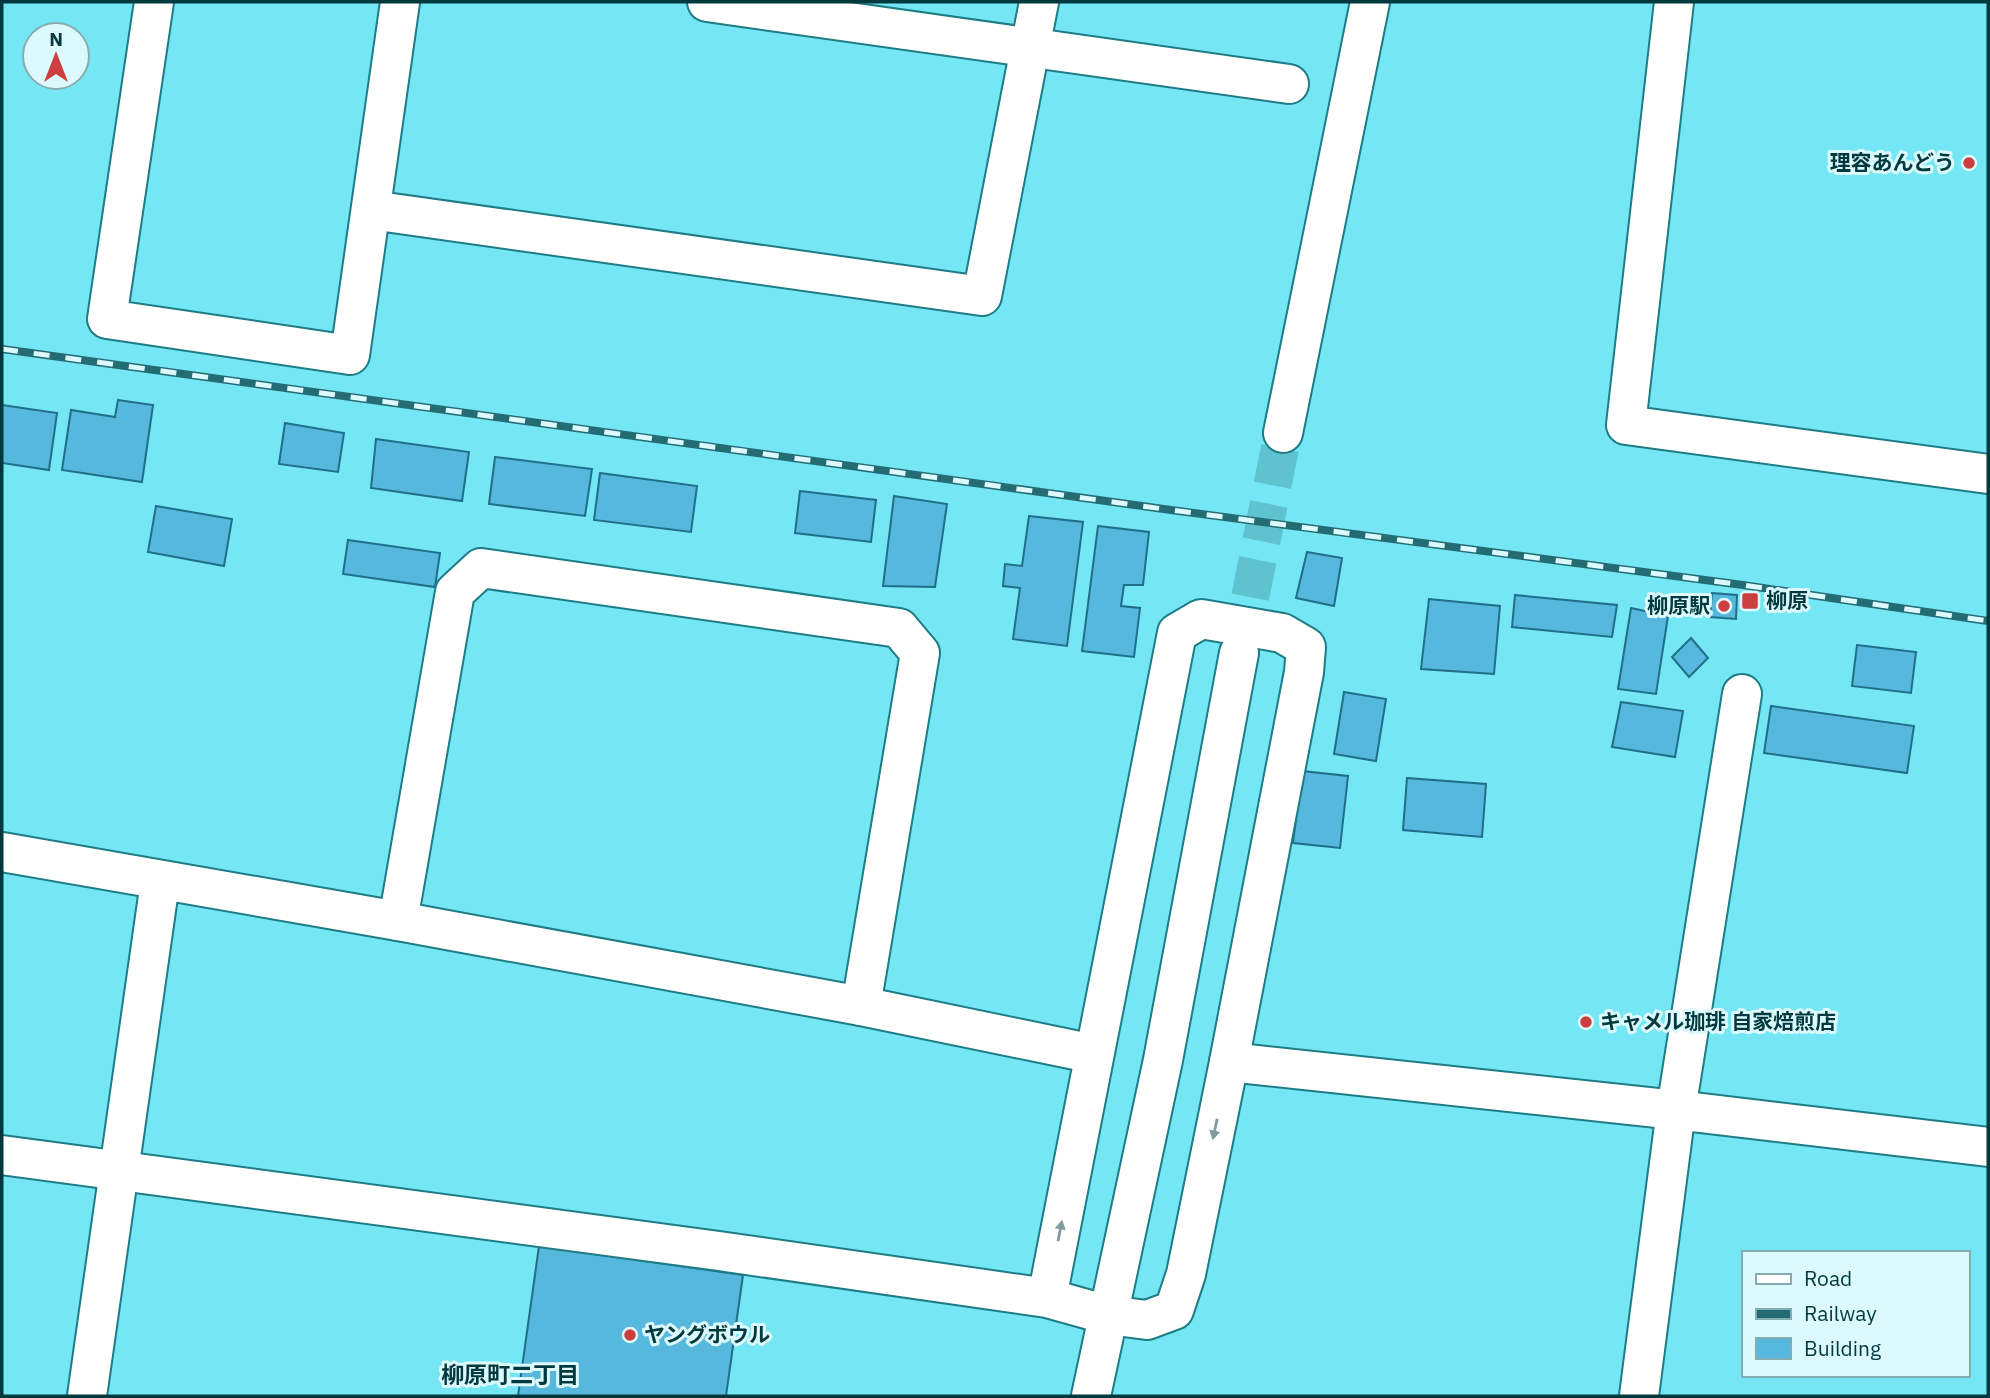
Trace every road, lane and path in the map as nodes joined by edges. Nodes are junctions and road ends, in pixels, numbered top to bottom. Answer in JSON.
{"nodes":[{"id":1,"x":154,"y":2,"type":"edge"},
{"id":2,"x":400,"y":2,"type":"edge"},
{"id":3,"x":707,"y":2,"type":"edge"},
{"id":4,"x":1039,"y":2,"type":"edge"},
{"id":5,"x":1370,"y":2,"type":"edge"},
{"id":6,"x":1674,"y":2,"type":"edge"},
{"id":7,"x":1030,"y":48,"type":"junction"},
{"id":8,"x":1289,"y":84,"type":"dead end"},
{"id":9,"x":371,"y":210,"type":"junction"},
{"id":10,"x":1283,"y":433,"type":"tunnel mouth"},
{"id":11,"x":1988,"y":474,"type":"edge"},
{"id":12,"x":1239,"y":653,"type":"tunnel mouth"},
{"id":13,"x":1742,"y":694,"type":"dead end"},
{"id":14,"x":2,"y":852,"type":"edge"},
{"id":15,"x":160,"y":882,"type":"junction"},
{"id":16,"x":398,"y":921,"type":"junction"},
{"id":17,"x":861,"y":1006,"type":"junction"},
{"id":18,"x":1094,"y":1054,"type":"junction"},
{"id":19,"x":1229,"y":1062,"type":"junction"},
{"id":20,"x":1676,"y":1110,"type":"junction"},
{"id":21,"x":1988,"y":1147,"type":"edge"},
{"id":22,"x":2,"y":1155,"type":"edge"},
{"id":23,"x":118,"y":1171,"type":"junction"},
{"id":24,"x":1047,"y":1298,"type":"junction"},
{"id":25,"x":1108,"y":1315,"type":"junction"},
{"id":26,"x":87,"y":1396,"type":"edge"},
{"id":27,"x":1091,"y":1396,"type":"edge"},
{"id":28,"x":1639,"y":1396,"type":"edge"}],
"edges":[{"from":1,"to":9,"type":"street"},
{"from":2,"to":9,"type":"street"},
{"from":3,"to":7,"type":"street"},
{"from":4,"to":7,"type":"street"},
{"from":5,"to":10,"type":"street"},
{"from":6,"to":11,"type":"street"},
{"from":7,"to":8,"type":"street"},
{"from":7,"to":9,"type":"street"},
{"from":12,"to":25,"type":"street"},
{"from":13,"to":20,"type":"street"},
{"from":14,"to":15,"type":"street"},
{"from":15,"to":16,"type":"street"},
{"from":15,"to":23,"type":"street"},
{"from":16,"to":17,"type":"street"},
{"from":16,"to":17,"type":"street"},
{"from":17,"to":18,"type":"street"},
{"from":18,"to":19,"type":"street"},
{"from":24,"to":18,"type":"street","one_way":true},
{"from":19,"to":20,"type":"street"},
{"from":19,"to":25,"type":"street","one_way":true},
{"from":20,"to":21,"type":"street"},
{"from":20,"to":28,"type":"street"},
{"from":22,"to":23,"type":"street"},
{"from":23,"to":24,"type":"street"},
{"from":23,"to":26,"type":"street"},
{"from":24,"to":25,"type":"street"},
{"from":25,"to":27,"type":"street"}]}
